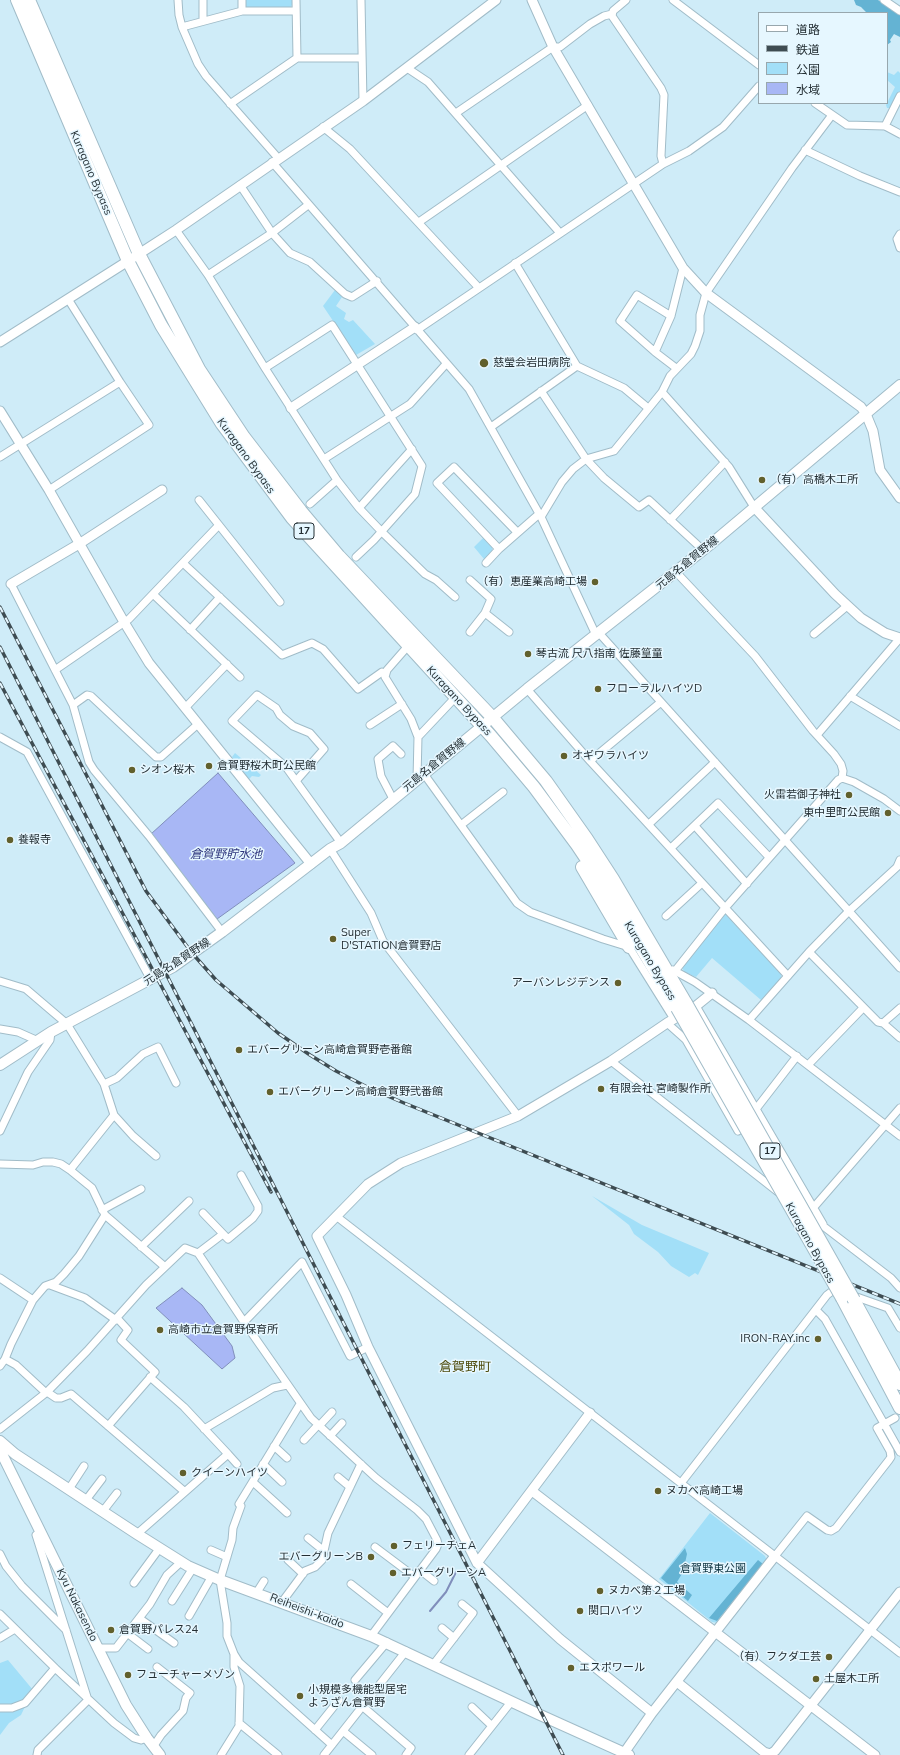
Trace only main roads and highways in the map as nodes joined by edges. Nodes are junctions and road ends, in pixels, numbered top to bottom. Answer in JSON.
{"nodes":[{"id":1,"x":17,"y":0,"type":"edge"},
{"id":2,"x":29,"y":0,"type":"edge"},
{"id":3,"x":900,"y":385,"type":"edge"},
{"id":4,"x":493,"y":718,"type":"junction"},
{"id":5,"x":482,"y":726,"type":"junction"},
{"id":6,"x":588,"y":839,"type":"junction"},
{"id":7,"x":577,"y":845,"type":"junction"},
{"id":8,"x":632,"y":948,"type":"road end"},
{"id":9,"x":673,"y":970,"type":"road end"},
{"id":10,"x":680,"y":1012,"type":"junction"},
{"id":11,"x":0,"y":1065,"type":"edge"},
{"id":12,"x":900,"y":1384,"type":"edge"},
{"id":13,"x":897,"y":1413,"type":"edge"},
{"id":14,"x":0,"y":1441,"type":"edge"},
{"id":15,"x":0,"y":1450,"type":"edge"},
{"id":16,"x":16,"y":1454,"type":"junction"},
{"id":17,"x":7,"y":1464,"type":"junction"},
{"id":18,"x":626,"y":1754,"type":"edge"},
{"id":19,"x":160,"y":1755,"type":"edge"}],
"edges":[{"from":1,"to":5,"type":"highway","name":"Kuragano Bypass","number":"17"},
{"from":2,"to":4,"type":"highway","name":"Kuragano Bypass","number":"17"},
{"from":3,"to":4,"type":"main road","name":"元島名倉賀野線"},
{"from":4,"to":5,"type":"main road","name":"元島名倉賀野線"},
{"from":4,"to":6,"type":"highway","name":"Kuragano Bypass","number":"17"},
{"from":5,"to":7,"type":"highway","name":"Kuragano Bypass","number":"17"},
{"from":5,"to":11,"type":"main road","name":"元島名倉賀野線"},
{"from":6,"to":9,"type":"highway"},
{"from":6,"to":10,"type":"highway","name":"Kuragano Bypass","number":"17"},
{"from":7,"to":8,"type":"highway"},
{"from":7,"to":10,"type":"highway","name":"Kuragano Bypass","number":"17"},
{"from":10,"to":12,"type":"highway","name":"Kuragano Bypass","number":"17","bridge":true},
{"from":10,"to":13,"type":"highway","name":"Kuragano Bypass","number":"17","bridge":true},
{"from":14,"to":16,"type":"main road","name":"Reiheishi-kaido"},
{"from":15,"to":17,"type":"main road","name":"Kyu Nakasendo"},
{"from":16,"to":17,"type":"main road"},
{"from":16,"to":18,"type":"main road","name":"Reiheishi-kaido"},
{"from":17,"to":19,"type":"main road","name":"Kyu Nakasendo"}]}
